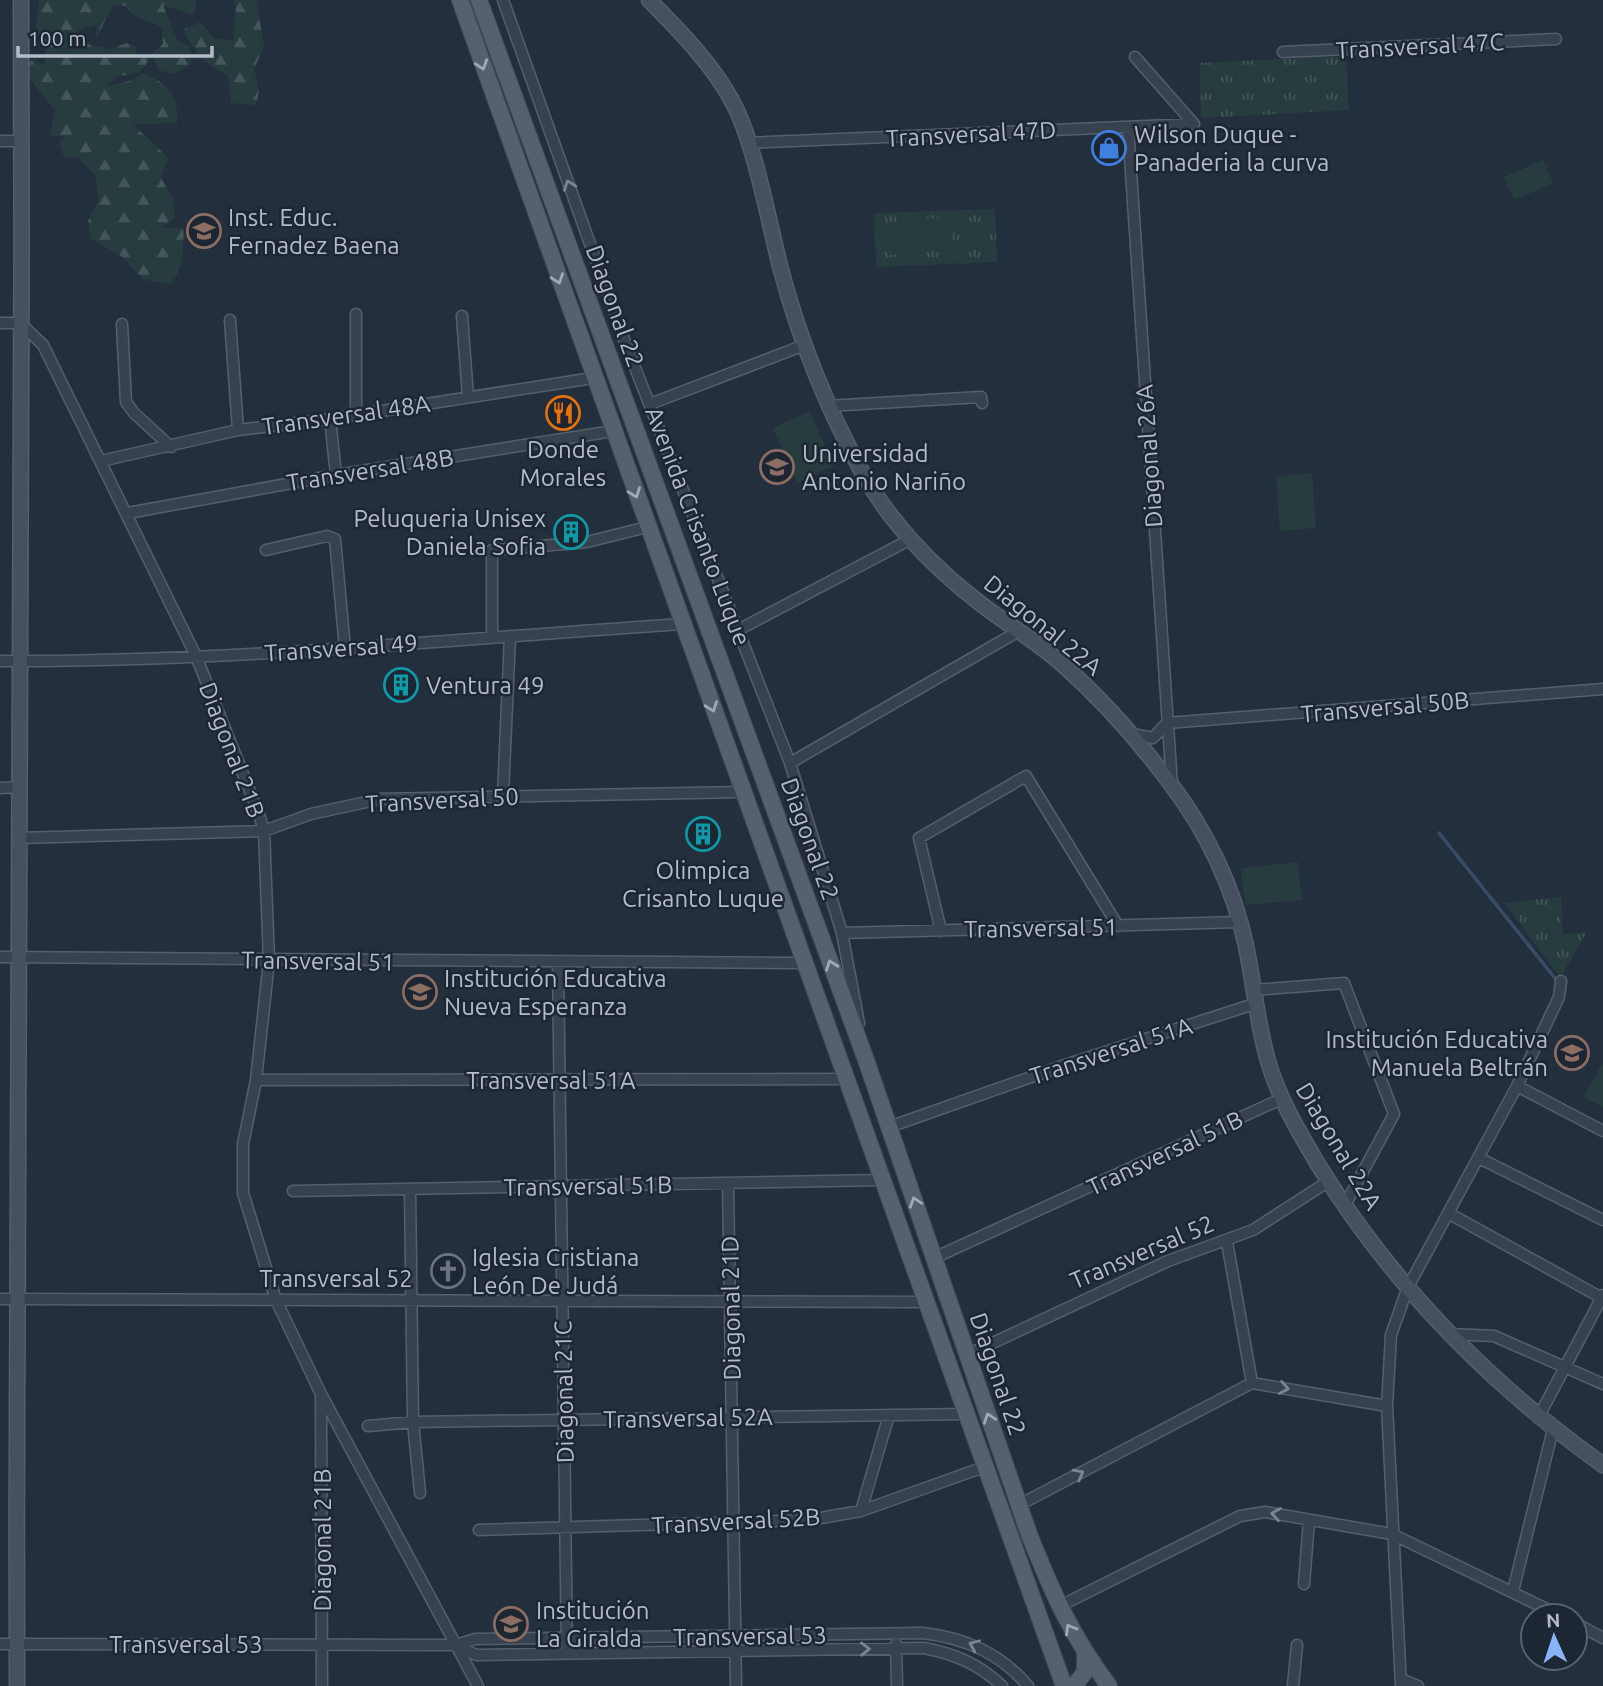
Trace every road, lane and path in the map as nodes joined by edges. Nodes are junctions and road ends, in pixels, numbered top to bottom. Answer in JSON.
{"nodes":[{"id":1,"x":22,"y":0,"type":"edge"},
{"id":2,"x":460,"y":0,"type":"edge"},
{"id":3,"x":479,"y":0,"type":"edge"},
{"id":4,"x":503,"y":0,"type":"edge"},
{"id":5,"x":649,"y":0,"type":"edge"},
{"id":6,"x":1556,"y":39,"type":"dead end"},
{"id":7,"x":1283,"y":52,"type":"dead end"},
{"id":8,"x":1135,"y":57,"type":"dead end"},
{"id":9,"x":1128,"y":127,"type":"junction"},
{"id":10,"x":0,"y":141,"type":"edge"},
{"id":11,"x":22,"y":141,"type":"junction"},
{"id":12,"x":747,"y":143,"type":"junction"},
{"id":13,"x":356,"y":314,"type":"dead end"},
{"id":14,"x":462,"y":316,"type":"dead end"},
{"id":15,"x":230,"y":320,"type":"dead end"},
{"id":16,"x":0,"y":323,"type":"edge"},
{"id":17,"x":20,"y":323,"type":"junction"},
{"id":18,"x":122,"y":324,"type":"dead end"},
{"id":19,"x":802,"y":346,"type":"junction"},
{"id":20,"x":593,"y":378,"type":"junction"},
{"id":21,"x":468,"y":397,"type":"junction"},
{"id":22,"x":982,"y":403,"type":"dead end"},
{"id":23,"x":650,"y":404,"type":"junction"},
{"id":24,"x":827,"y":406,"type":"junction"},
{"id":25,"x":356,"y":415,"type":"junction"},
{"id":26,"x":330,"y":419,"type":"junction"},
{"id":27,"x":239,"y":430,"type":"junction"},
{"id":28,"x":613,"y":431,"type":"junction"},
{"id":29,"x":171,"y":447,"type":"junction"},
{"id":30,"x":100,"y":461,"type":"junction"},
{"id":31,"x":336,"y":475,"type":"junction"},
{"id":32,"x":128,"y":513,"type":"junction"},
{"id":33,"x":647,"y":527,"type":"junction"},
{"id":34,"x":911,"y":539,"type":"junction"},
{"id":35,"x":266,"y":550,"type":"dead end"},
{"id":36,"x":682,"y":624,"type":"junction"},
{"id":37,"x":738,"y":630,"type":"junction"},
{"id":38,"x":1019,"y":631,"type":"junction"},
{"id":39,"x":510,"y":636,"type":"junction"},
{"id":40,"x":492,"y":637,"type":"junction"},
{"id":41,"x":345,"y":649,"type":"junction"},
{"id":42,"x":196,"y":656,"type":"junction"},
{"id":43,"x":0,"y":662,"type":"edge"},
{"id":44,"x":20,"y":662,"type":"junction"},
{"id":45,"x":1603,"y":689,"type":"edge"},
{"id":46,"x":1167,"y":723,"type":"junction"},
{"id":47,"x":1127,"y":730,"type":"junction"},
{"id":48,"x":790,"y":763,"type":"junction"},
{"id":49,"x":1172,"y":785,"type":"junction"},
{"id":50,"x":20,"y":787,"type":"junction"},
{"id":51,"x":0,"y":788,"type":"edge"},
{"id":52,"x":743,"y":792,"type":"junction"},
{"id":53,"x":503,"y":795,"type":"junction"},
{"id":54,"x":264,"y":831,"type":"junction"},
{"id":55,"x":20,"y":838,"type":"junction"},
{"id":56,"x":1240,"y":922,"type":"junction"},
{"id":57,"x":1118,"y":926,"type":"junction"},
{"id":58,"x":941,"y":931,"type":"junction"},
{"id":59,"x":842,"y":933,"type":"junction"},
{"id":60,"x":0,"y":957,"type":"edge"},
{"id":61,"x":20,"y":957,"type":"junction"},
{"id":62,"x":269,"y":961,"type":"junction"},
{"id":63,"x":558,"y":963,"type":"junction"},
{"id":64,"x":804,"y":963,"type":"junction"},
{"id":65,"x":1561,"y":981,"type":"dead end"},
{"id":66,"x":1254,"y":997,"type":"junction"},
{"id":67,"x":866,"y":1060,"type":"junction"},
{"id":68,"x":846,"y":1079,"type":"junction"},
{"id":69,"x":256,"y":1080,"type":"junction"},
{"id":70,"x":560,"y":1081,"type":"junction"},
{"id":71,"x":1517,"y":1086,"type":"junction"},
{"id":72,"x":1281,"y":1099,"type":"junction"},
{"id":73,"x":889,"y":1127,"type":"junction"},
{"id":74,"x":1603,"y":1131,"type":"edge"},
{"id":75,"x":1479,"y":1158,"type":"junction"},
{"id":76,"x":882,"y":1180,"type":"junction"},
{"id":77,"x":1329,"y":1181,"type":"junction"},
{"id":78,"x":728,"y":1183,"type":"junction"},
{"id":79,"x":561,"y":1187,"type":"junction"},
{"id":80,"x":410,"y":1190,"type":"junction"},
{"id":81,"x":293,"y":1191,"type":"dead end"},
{"id":82,"x":1345,"y":1205,"type":"junction"},
{"id":83,"x":1450,"y":1213,"type":"junction"},
{"id":84,"x":1603,"y":1220,"type":"edge"},
{"id":85,"x":1227,"y":1242,"type":"junction"},
{"id":86,"x":934,"y":1258,"type":"junction"},
{"id":87,"x":1408,"y":1287,"type":"junction"},
{"id":88,"x":1602,"y":1297,"type":"edge"},
{"id":89,"x":0,"y":1299,"type":"edge"},
{"id":90,"x":16,"y":1300,"type":"junction"},
{"id":91,"x":276,"y":1300,"type":"junction"},
{"id":92,"x":412,"y":1301,"type":"junction"},
{"id":93,"x":562,"y":1301,"type":"junction"},
{"id":94,"x":732,"y":1302,"type":"junction"},
{"id":95,"x":924,"y":1302,"type":"junction"},
{"id":96,"x":1449,"y":1334,"type":"junction"},
{"id":97,"x":967,"y":1354,"type":"junction"},
{"id":98,"x":1566,"y":1367,"type":"junction"},
{"id":99,"x":1252,"y":1383,"type":"junction"},
{"id":100,"x":1603,"y":1384,"type":"edge"},
{"id":101,"x":321,"y":1394,"type":"junction"},
{"id":102,"x":1387,"y":1406,"type":"junction"},
{"id":103,"x":967,"y":1414,"type":"junction"},
{"id":104,"x":889,"y":1415,"type":"junction"},
{"id":105,"x":733,"y":1417,"type":"junction"},
{"id":106,"x":1538,"y":1418,"type":"junction"},
{"id":107,"x":565,"y":1419,"type":"junction"},
{"id":108,"x":413,"y":1422,"type":"junction"},
{"id":109,"x":368,"y":1426,"type":"dead end"},
{"id":110,"x":1553,"y":1429,"type":"junction"},
{"id":111,"x":1603,"y":1465,"type":"edge"},
{"id":112,"x":985,"y":1466,"type":"junction"},
{"id":113,"x":420,"y":1493,"type":"dead end"},
{"id":114,"x":1018,"y":1504,"type":"junction"},
{"id":115,"x":861,"y":1511,"type":"junction"},
{"id":116,"x":1309,"y":1520,"type":"junction"},
{"id":117,"x":734,"y":1524,"type":"junction"},
{"id":118,"x":567,"y":1528,"type":"junction"},
{"id":119,"x":479,"y":1530,"type":"dead end"},
{"id":120,"x":1392,"y":1534,"type":"junction"},
{"id":121,"x":1304,"y":1584,"type":"dead end"},
{"id":122,"x":1513,"y":1591,"type":"junction"},
{"id":123,"x":1534,"y":1602,"type":"edge"},
{"id":124,"x":1058,"y":1607,"type":"junction"},
{"id":125,"x":896,"y":1635,"type":"junction"},
{"id":126,"x":736,"y":1636,"type":"junction"},
{"id":127,"x":566,"y":1638,"type":"junction"},
{"id":128,"x":0,"y":1644,"type":"edge"},
{"id":129,"x":17,"y":1644,"type":"junction"},
{"id":130,"x":322,"y":1644,"type":"junction"},
{"id":131,"x":456,"y":1645,"type":"junction"},
{"id":132,"x":1297,"y":1645,"type":"dead end"},
{"id":133,"x":896,"y":1649,"type":"junction"},
{"id":134,"x":736,"y":1651,"type":"junction"},
{"id":135,"x":567,"y":1654,"type":"junction"},
{"id":136,"x":1085,"y":1654,"type":"junction"},
{"id":137,"x":1401,"y":1683,"type":"edge"},
{"id":138,"x":17,"y":1686,"type":"edge"},
{"id":139,"x":322,"y":1686,"type":"edge"},
{"id":140,"x":478,"y":1686,"type":"edge"},
{"id":141,"x":736,"y":1686,"type":"edge"},
{"id":142,"x":897,"y":1686,"type":"edge"},
{"id":143,"x":1002,"y":1686,"type":"edge"},
{"id":144,"x":1028,"y":1686,"type":"edge"},
{"id":145,"x":1064,"y":1686,"type":"edge"},
{"id":146,"x":1074,"y":1686,"type":"edge"},
{"id":147,"x":1109,"y":1686,"type":"edge"},
{"id":148,"x":1293,"y":1686,"type":"edge"},
{"id":149,"x":1418,"y":1686,"type":"edge"}],
"edges":[{"from":1,"to":11,"type":"street"},
{"from":2,"to":20,"type":"main road","name":"Diagonal 22","one_way":true},
{"from":67,"to":3,"type":"main road","name":"Diagonal 22","one_way":true},
{"from":23,"to":4,"type":"street","name":"Avenida Crisanto Luque","one_way":true},
{"from":5,"to":12,"type":"street","name":"Diagonal 22A"},
{"from":6,"to":7,"type":"street","name":"Transversal 47C"},
{"from":8,"to":9,"type":"street","name":"Transversal 47D"},
{"from":9,"to":12,"type":"street","name":"Transversal 47D"},
{"from":9,"to":46,"type":"street","name":"Diagonal 26A"},
{"from":10,"to":11,"type":"street"},
{"from":11,"to":17,"type":"street"},
{"from":12,"to":19,"type":"street","name":"Diagonal 22A"},
{"from":13,"to":25,"type":"street"},
{"from":14,"to":21,"type":"street"},
{"from":15,"to":27,"type":"street"},
{"from":16,"to":17,"type":"street"},
{"from":17,"to":30,"type":"street","name":"Diagonal 21B"},
{"from":17,"to":44,"type":"street"},
{"from":18,"to":29,"type":"street"},
{"from":19,"to":23,"type":"street"},
{"from":19,"to":24,"type":"street","name":"Diagonal 22A"},
{"from":20,"to":21,"type":"street","name":"Transversal 48A"},
{"from":20,"to":28,"type":"main road","name":"Diagonal 22"},
{"from":21,"to":25,"type":"street","name":"Transversal 48A"},
{"from":22,"to":24,"type":"street"},
{"from":23,"to":37,"type":"street","name":"Avenida Crisanto Luque"},
{"from":24,"to":34,"type":"street","name":"Diagonal 22A"},
{"from":25,"to":26,"type":"street","name":"Transversal 48A"},
{"from":26,"to":27,"type":"street","name":"Transversal 48A"},
{"from":26,"to":31,"type":"street"},
{"from":27,"to":29,"type":"street","name":"Transversal 48A"},
{"from":28,"to":31,"type":"street","name":"Transversal 48B"},
{"from":28,"to":33,"type":"main road","name":"Diagonal 22","one_way":true},
{"from":29,"to":30,"type":"street","name":"Transversal 48A"},
{"from":30,"to":32,"type":"street","name":"Diagonal 21B"},
{"from":31,"to":32,"type":"street","name":"Transversal 48B"},
{"from":32,"to":42,"type":"street","name":"Diagonal 21B"},
{"from":33,"to":36,"type":"main road","name":"Diagonal 22"},
{"from":33,"to":40,"type":"street"},
{"from":34,"to":37,"type":"street"},
{"from":34,"to":38,"type":"street","name":"Diagonal 22A"},
{"from":35,"to":41,"type":"street"},
{"from":36,"to":39,"type":"street","name":"Transversal 49"},
{"from":36,"to":52,"type":"main road","name":"Diagonal 22","one_way":true},
{"from":37,"to":48,"type":"street","name":"Avenida Crisanto Luque"},
{"from":38,"to":47,"type":"street","name":"Diagonal 22A"},
{"from":38,"to":48,"type":"street"},
{"from":39,"to":40,"type":"street","name":"Transversal 49"},
{"from":39,"to":53,"type":"street"},
{"from":40,"to":41,"type":"street","name":"Transversal 49"},
{"from":41,"to":42,"type":"street","name":"Transversal 49"},
{"from":42,"to":44,"type":"street","name":"Transversal 49"},
{"from":42,"to":54,"type":"street","name":"Diagonal 21B"},
{"from":43,"to":44,"type":"street","name":"Transversal 49"},
{"from":44,"to":50,"type":"street"},
{"from":45,"to":46,"type":"street","name":"Transversal 50B"},
{"from":46,"to":47,"type":"street"},
{"from":46,"to":49,"type":"street","name":"Diagonal 26A"},
{"from":47,"to":49,"type":"street","name":"Diagonal 22A"},
{"from":48,"to":59,"type":"street","name":"Avenida Crisanto Luque"},
{"from":49,"to":56,"type":"street","name":"Diagonal 22A"},
{"from":50,"to":51,"type":"street"},
{"from":50,"to":55,"type":"street"},
{"from":52,"to":53,"type":"street","name":"Transversal 50"},
{"from":52,"to":64,"type":"main road","name":"Diagonal 22"},
{"from":53,"to":54,"type":"street","name":"Transversal 50"},
{"from":54,"to":55,"type":"street","name":"Transversal 50"},
{"from":54,"to":62,"type":"street","name":"Diagonal 21B"},
{"from":55,"to":61,"type":"street"},
{"from":56,"to":57,"type":"street","name":"Transversal 51"},
{"from":56,"to":66,"type":"street","name":"Diagonal 22A"},
{"from":57,"to":58,"type":"street","name":"Transversal 51"},
{"from":57,"to":58,"type":"street"},
{"from":58,"to":59,"type":"street","name":"Transversal 51"},
{"from":59,"to":67,"type":"street","name":"Avenida Crisanto Luque"},
{"from":60,"to":61,"type":"street","name":"Transversal 51"},
{"from":61,"to":62,"type":"street","name":"Transversal 51"},
{"from":61,"to":90,"type":"street"},
{"from":62,"to":63,"type":"street","name":"Transversal 51"},
{"from":62,"to":69,"type":"street","name":"Diagonal 21B"},
{"from":63,"to":64,"type":"street","name":"Transversal 51"},
{"from":63,"to":70,"type":"street","name":"Diagonal 21C"},
{"from":64,"to":68,"type":"main road","name":"Diagonal 22"},
{"from":65,"to":71,"type":"street"},
{"from":66,"to":72,"type":"street","name":"Diagonal 22A"},
{"from":66,"to":73,"type":"street","name":"Transversal 51A"},
{"from":66,"to":82,"type":"street","name":"Transversal 51A"},
{"from":67,"to":73,"type":"main road","name":"Diagonal 22"},
{"from":68,"to":70,"type":"street","name":"Transversal 51A"},
{"from":68,"to":76,"type":"main road","name":"Diagonal 22"},
{"from":69,"to":70,"type":"street","name":"Transversal 51A"},
{"from":69,"to":91,"type":"street","name":"Diagonal 21B"},
{"from":70,"to":79,"type":"street","name":"Diagonal 21C"},
{"from":71,"to":74,"type":"street"},
{"from":71,"to":75,"type":"street"},
{"from":72,"to":77,"type":"street","name":"Diagonal 22A"},
{"from":72,"to":86,"type":"street","name":"Transversal 51B"},
{"from":86,"to":73,"type":"main road","name":"Diagonal 22","one_way":true},
{"from":75,"to":83,"type":"street"},
{"from":75,"to":84,"type":"street"},
{"from":76,"to":78,"type":"street","name":"Transversal 51B"},
{"from":76,"to":95,"type":"main road","name":"Diagonal 22"},
{"from":77,"to":82,"type":"street","name":"Diagonal 22A"},
{"from":77,"to":85,"type":"street","name":"Transversal 52"},
{"from":78,"to":79,"type":"street","name":"Transversal 51B"},
{"from":78,"to":94,"type":"street","name":"Diagonal 21D"},
{"from":79,"to":80,"type":"street","name":"Transversal 51B"},
{"from":79,"to":93,"type":"street","name":"Diagonal 21C"},
{"from":80,"to":81,"type":"street","name":"Transversal 51B"},
{"from":80,"to":92,"type":"street"},
{"from":82,"to":87,"type":"street","name":"Diagonal 22A"},
{"from":83,"to":87,"type":"street"},
{"from":83,"to":88,"type":"street"},
{"from":85,"to":97,"type":"street","name":"Transversal 52"},
{"from":85,"to":99,"type":"street"},
{"from":86,"to":97,"type":"main road","name":"Diagonal 22"},
{"from":87,"to":96,"type":"street"},
{"from":87,"to":102,"type":"street"},
{"from":88,"to":98,"type":"street"},
{"from":89,"to":90,"type":"street","name":"Transversal 52"},
{"from":90,"to":91,"type":"street","name":"Transversal 52"},
{"from":90,"to":129,"type":"street"},
{"from":91,"to":92,"type":"street","name":"Transversal 52"},
{"from":91,"to":101,"type":"street"},
{"from":92,"to":93,"type":"street","name":"Transversal 52"},
{"from":92,"to":108,"type":"street"},
{"from":93,"to":94,"type":"street","name":"Transversal 52"},
{"from":93,"to":107,"type":"street","name":"Diagonal 21C"},
{"from":94,"to":95,"type":"street","name":"Transversal 52"},
{"from":94,"to":105,"type":"street","name":"Diagonal 21D"},
{"from":95,"to":103,"type":"main road","name":"Diagonal 22"},
{"from":96,"to":98,"type":"street"},
{"from":96,"to":106,"type":"street"},
{"from":114,"to":97,"type":"main road","name":"Diagonal 22","one_way":true},
{"from":98,"to":100,"type":"street"},
{"from":98,"to":106,"type":"street"},
{"from":99,"to":102,"type":"street","one_way":true},
{"from":114,"to":99,"type":"street","one_way":true},
{"from":101,"to":130,"type":"street","name":"Diagonal 21B"},
{"from":101,"to":131,"type":"street"},
{"from":102,"to":120,"type":"street"},
{"from":103,"to":104,"type":"street","name":"Transversal 52A"},
{"from":103,"to":112,"type":"main road","name":"Diagonal 22"},
{"from":104,"to":105,"type":"street","name":"Transversal 52A"},
{"from":104,"to":115,"type":"street"},
{"from":105,"to":107,"type":"street","name":"Transversal 52A"},
{"from":105,"to":117,"type":"street","name":"Diagonal 21D"},
{"from":106,"to":110,"type":"street"},
{"from":107,"to":108,"type":"street","name":"Transversal 52A"},
{"from":107,"to":118,"type":"street","name":"Diagonal 21C"},
{"from":108,"to":109,"type":"street","name":"Transversal 52A"},
{"from":108,"to":113,"type":"street"},
{"from":110,"to":111,"type":"street"},
{"from":110,"to":122,"type":"street"},
{"from":112,"to":115,"type":"street","name":"Transversal 52B"},
{"from":112,"to":145,"type":"main road","name":"Diagonal 22"},
{"from":114,"to":124,"type":"main road","name":"Diagonal 22"},
{"from":115,"to":117,"type":"street","name":"Transversal 52B"},
{"from":116,"to":120,"type":"street"},
{"from":116,"to":121,"type":"street"},
{"from":116,"to":124,"type":"street","one_way":true},
{"from":117,"to":118,"type":"street","name":"Transversal 52B"},
{"from":117,"to":126,"type":"street","name":"Diagonal 21D"},
{"from":118,"to":119,"type":"street","name":"Transversal 52B"},
{"from":118,"to":127,"type":"street","name":"Diagonal 21C"},
{"from":120,"to":122,"type":"street"},
{"from":120,"to":137,"type":"street"},
{"from":122,"to":123,"type":"street"},
{"from":136,"to":124,"type":"main road","name":"Diagonal 22","one_way":true},
{"from":125,"to":126,"type":"street","name":"Transversal 53"},
{"from":125,"to":133,"type":"street"},
{"from":144,"to":125,"type":"street","name":"Transversal 53","one_way":true},
{"from":126,"to":127,"type":"street","name":"Transversal 53"},
{"from":126,"to":134,"type":"street","name":"Diagonal 21D"},
{"from":127,"to":131,"type":"street","name":"Transversal 53"},
{"from":127,"to":135,"type":"street","name":"Diagonal 21C"},
{"from":128,"to":129,"type":"street","name":"Transversal 53"},
{"from":129,"to":130,"type":"street","name":"Transversal 53"},
{"from":129,"to":138,"type":"street"},
{"from":130,"to":131,"type":"street","name":"Transversal 53"},
{"from":130,"to":139,"type":"street","name":"Diagonal 21B"},
{"from":131,"to":135,"type":"street","name":"Transversal 53"},
{"from":131,"to":140,"type":"street"},
{"from":132,"to":148,"type":"street"},
{"from":134,"to":133,"type":"street","name":"Transversal 53","one_way":true},
{"from":133,"to":142,"type":"street"},
{"from":133,"to":143,"type":"street","name":"Transversal 53"},
{"from":134,"to":135,"type":"street","name":"Transversal 53"},
{"from":134,"to":141,"type":"street","name":"Diagonal 21D"},
{"from":136,"to":146,"type":"main road"},
{"from":136,"to":147,"type":"main road","name":"Diagonal 22"},
{"from":137,"to":149,"type":"street"}]}
